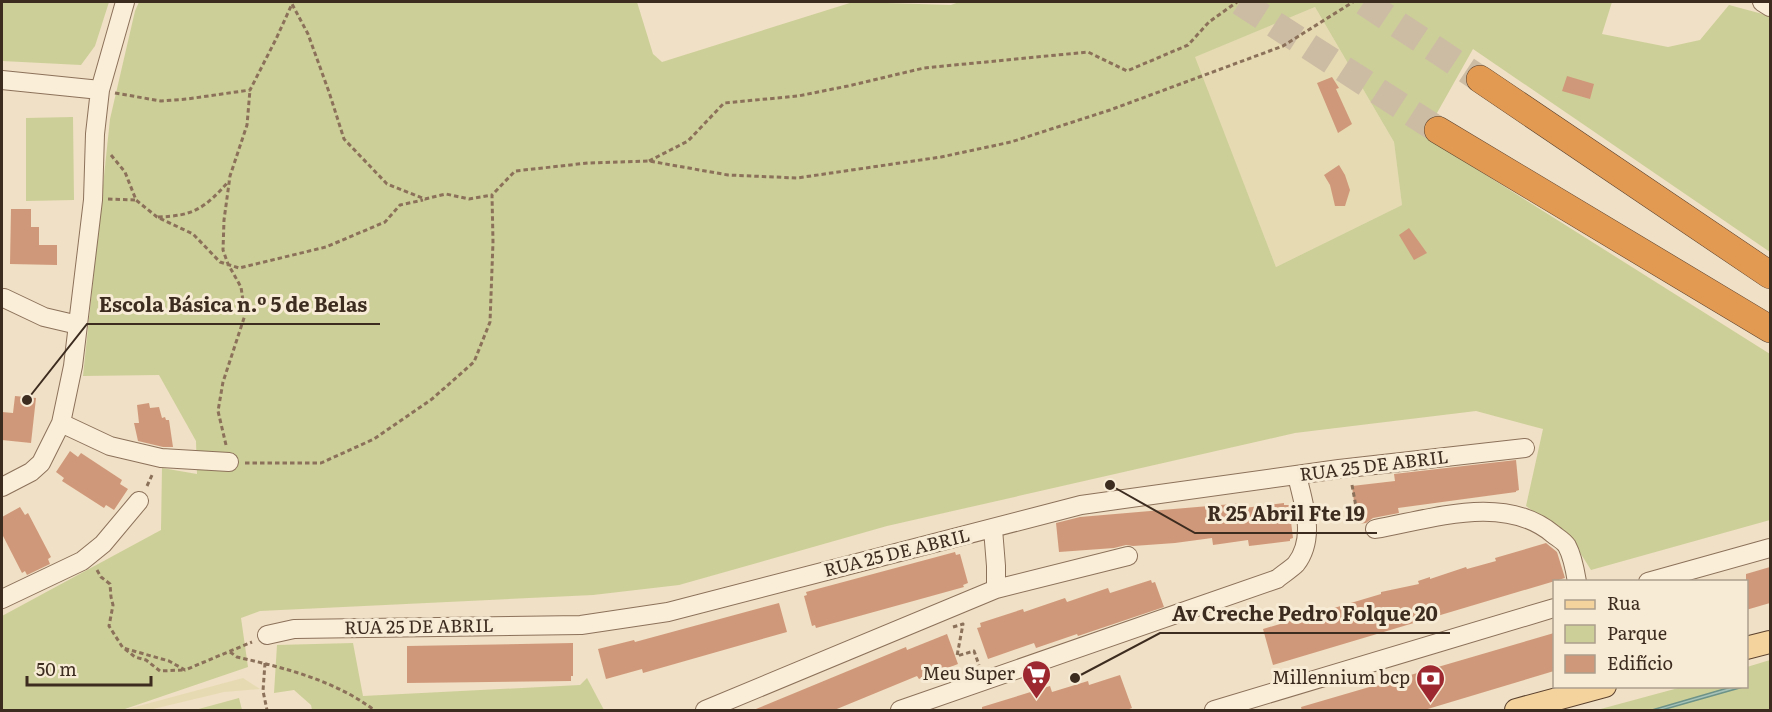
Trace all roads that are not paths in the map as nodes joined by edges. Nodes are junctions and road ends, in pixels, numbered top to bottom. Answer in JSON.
{"nodes":[{"id":1,"x":125,"y":2,"type":"edge"},
{"id":2,"x":1762,"y":2,"type":"edge"},
{"id":3,"x":1770,"y":7,"type":"edge"},
{"id":4,"x":1480,"y":79,"type":"tunnel mouth"},
{"id":5,"x":2,"y":80,"type":"edge"},
{"id":6,"x":100,"y":90,"type":"junction"},
{"id":7,"x":1438,"y":130,"type":"tunnel mouth"},
{"id":8,"x":1770,"y":275,"type":"edge"},
{"id":9,"x":4,"y":298,"type":"dead end"},
{"id":10,"x":78,"y":325,"type":"junction"},
{"id":11,"x":1770,"y":328,"type":"edge"},
{"id":12,"x":61,"y":423,"type":"junction"},
{"id":13,"x":1525,"y":448,"type":"dead end"},
{"id":14,"x":229,"y":462,"type":"road end"},
{"id":15,"x":1297,"y":476,"type":"junction"},
{"id":16,"x":2,"y":487,"type":"edge"},
{"id":17,"x":139,"y":501,"type":"road end"},
{"id":18,"x":993,"y":529,"type":"junction"},
{"id":19,"x":1376,"y":529,"type":"road end"},
{"id":20,"x":1770,"y":548,"type":"edge"},
{"id":21,"x":1128,"y":556,"type":"dead end"},
{"id":22,"x":1577,"y":580,"type":"edge"},
{"id":23,"x":1655,"y":580,"type":"edge"},
{"id":24,"x":996,"y":589,"type":"junction"},
{"id":25,"x":2,"y":599,"type":"edge"},
{"id":26,"x":1553,"y":608,"type":"edge"},
{"id":27,"x":267,"y":635,"type":"road end"},
{"id":28,"x":1770,"y":642,"type":"edge"},
{"id":29,"x":1748,"y":648,"type":"edge"},
{"id":30,"x":1601,"y":688,"type":"edge"},
{"id":31,"x":1569,"y":696,"type":"junction"},
{"id":32,"x":705,"y":711,"type":"edge"},
{"id":33,"x":900,"y":711,"type":"edge"},
{"id":34,"x":1214,"y":711,"type":"edge"},
{"id":35,"x":1516,"y":711,"type":"edge"},
{"id":36,"x":1549,"y":711,"type":"edge"}],
"edges":[{"from":1,"to":6,"type":"street"},
{"from":2,"to":3,"type":"street"},
{"from":4,"to":8,"type":"highway"},
{"from":5,"to":6,"type":"street"},
{"from":6,"to":10,"type":"street"},
{"from":7,"to":11,"type":"highway"},
{"from":9,"to":10,"type":"street"},
{"from":10,"to":12,"type":"street"},
{"from":12,"to":14,"type":"street"},
{"from":12,"to":16,"type":"street"},
{"from":13,"to":15,"type":"street","name":"RUA 25 DE ABRIL"},
{"from":15,"to":18,"type":"street","name":"RUA 25 DE ABRIL"},
{"from":15,"to":33,"type":"street"},
{"from":17,"to":25,"type":"street"},
{"from":18,"to":24,"type":"street"},
{"from":18,"to":27,"type":"street","name":"RUA 25 DE ABRIL"},
{"from":19,"to":22,"type":"street"},
{"from":20,"to":23,"type":"street"},
{"from":21,"to":24,"type":"street"},
{"from":24,"to":32,"type":"street"},
{"from":26,"to":34,"type":"street"},
{"from":28,"to":29,"type":"main road"},
{"from":30,"to":31,"type":"main road"},
{"from":31,"to":35,"type":"main road"},
{"from":31,"to":36,"type":"main road"}]}
